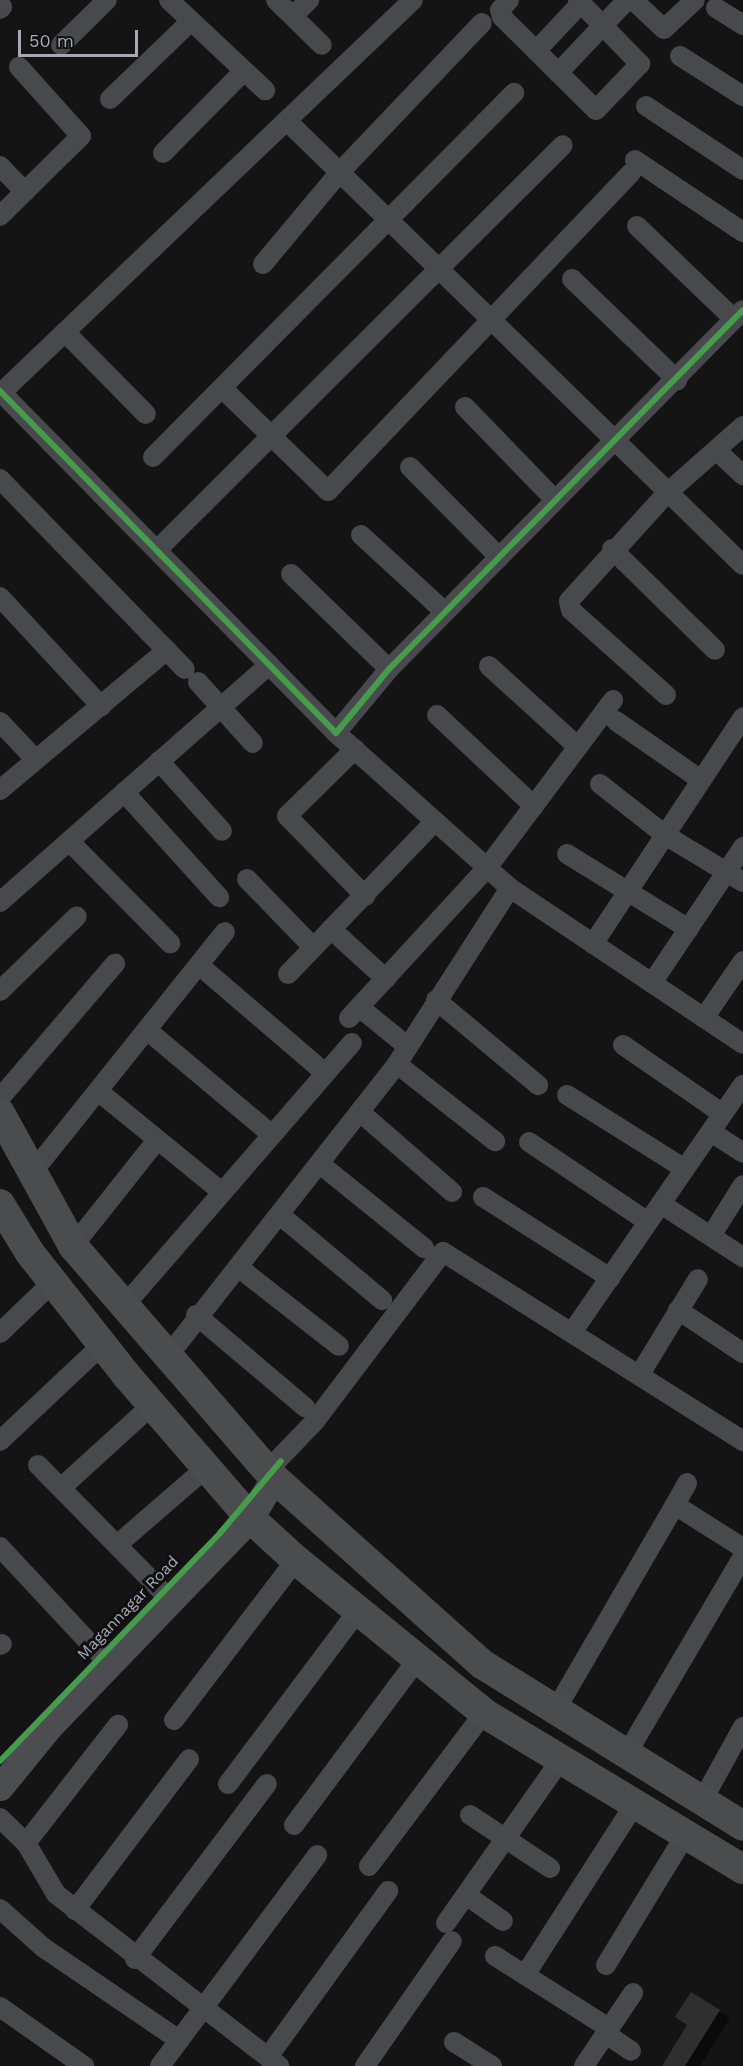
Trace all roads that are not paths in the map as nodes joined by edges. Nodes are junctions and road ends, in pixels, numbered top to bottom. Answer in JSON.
{"nodes":[{"id":1,"x":107,"y":0,"type":"edge"},
{"id":2,"x":170,"y":0,"type":"edge"},
{"id":3,"x":276,"y":0,"type":"edge"},
{"id":4,"x":309,"y":0,"type":"edge"},
{"id":5,"x":413,"y":0,"type":"edge"},
{"id":6,"x":509,"y":0,"type":"edge"},
{"id":7,"x":627,"y":0,"type":"edge"},
{"id":8,"x":633,"y":0,"type":"edge"},
{"id":9,"x":695,"y":0,"type":"edge"},
{"id":10,"x":579,"y":2,"type":"edge"},
{"id":11,"x":716,"y":8,"type":"dead end"},
{"id":12,"x":293,"y":16,"type":"junction"},
{"id":13,"x":191,"y":21,"type":"junction"},
{"id":14,"x":482,"y":23,"type":"dead end"},
{"id":15,"x":743,"y":24,"type":"edge"},
{"id":16,"x":603,"y":25,"type":"junction"},
{"id":17,"x":61,"y":45,"type":"dead end"},
{"id":18,"x":322,"y":45,"type":"dead end"},
{"id":19,"x":536,"y":51,"type":"junction"},
{"id":20,"x":680,"y":56,"type":"dead end"},
{"id":21,"x":19,"y":67,"type":"dead end"},
{"id":22,"x":244,"y":71,"type":"junction"},
{"id":23,"x":558,"y":73,"type":"junction"},
{"id":24,"x":265,"y":90,"type":"dead end"},
{"id":25,"x":514,"y":93,"type":"dead end"},
{"id":26,"x":743,"y":96,"type":"edge"},
{"id":27,"x":110,"y":99,"type":"dead end"},
{"id":28,"x":646,"y":106,"type":"dead end"},
{"id":29,"x":287,"y":121,"type":"junction"},
{"id":30,"x":563,"y":145,"type":"dead end"},
{"id":31,"x":163,"y":153,"type":"dead end"},
{"id":32,"x":0,"y":166,"type":"edge"},
{"id":33,"x":743,"y":170,"type":"edge"},
{"id":34,"x":339,"y":173,"type":"junction"},
{"id":35,"x":25,"y":192,"type":"junction"},
{"id":36,"x":0,"y":216,"type":"edge"},
{"id":37,"x":386,"y":219,"type":"junction"},
{"id":38,"x":637,"y":226,"type":"dead end"},
{"id":39,"x":743,"y":231,"type":"edge"},
{"id":40,"x":263,"y":264,"type":"dead end"},
{"id":41,"x":438,"y":271,"type":"junction"},
{"id":42,"x":572,"y":279,"type":"dead end"},
{"id":43,"x":739,"y":315,"type":"edge"},
{"id":44,"x":490,"y":322,"type":"junction"},
{"id":45,"x":65,"y":332,"type":"junction"},
{"id":46,"x":677,"y":380,"type":"junction"},
{"id":47,"x":224,"y":390,"type":"junction"},
{"id":48,"x":1,"y":392,"type":"edge"},
{"id":49,"x":465,"y":407,"type":"dead end"},
{"id":50,"x":146,"y":414,"type":"dead end"},
{"id":51,"x":743,"y":426,"type":"edge"},
{"id":52,"x":274,"y":439,"type":"junction"},
{"id":53,"x":611,"y":442,"type":"junction"},
{"id":54,"x":716,"y":450,"type":"junction"},
{"id":55,"x":153,"y":457,"type":"dead end"},
{"id":56,"x":410,"y":467,"type":"dead end"},
{"id":57,"x":743,"y":475,"type":"edge"},
{"id":58,"x":0,"y":479,"type":"edge"},
{"id":59,"x":665,"y":495,"type":"junction"},
{"id":60,"x":555,"y":500,"type":"junction"},
{"id":61,"x":361,"y":536,"type":"dead end"},
{"id":62,"x":612,"y":549,"type":"junction"},
{"id":63,"x":157,"y":550,"type":"junction"},
{"id":64,"x":498,"y":557,"type":"junction"},
{"id":65,"x":743,"y":565,"type":"edge"},
{"id":66,"x":291,"y":573,"type":"dead end"},
{"id":67,"x":0,"y":597,"type":"edge"},
{"id":68,"x":445,"y":612,"type":"junction"},
{"id":69,"x":167,"y":650,"type":"junction"},
{"id":70,"x":715,"y":650,"type":"dead end"},
{"id":71,"x":269,"y":665,"type":"junction"},
{"id":72,"x":489,"y":666,"type":"dead end"},
{"id":73,"x":389,"y":669,"type":"junction"},
{"id":74,"x":666,"y":695,"type":"dead end"},
{"id":75,"x":614,"y":700,"type":"dead end"},
{"id":76,"x":101,"y":706,"type":"junction"},
{"id":77,"x":221,"y":707,"type":"junction"},
{"id":78,"x":436,"y":715,"type":"dead end"},
{"id":79,"x":743,"y":717,"type":"edge"},
{"id":80,"x":616,"y":721,"type":"dead end"},
{"id":81,"x":0,"y":722,"type":"edge"},
{"id":82,"x":336,"y":733,"type":"junction"},
{"id":83,"x":253,"y":743,"type":"dead end"},
{"id":84,"x":578,"y":747,"type":"junction"},
{"id":85,"x":355,"y":749,"type":"junction"},
{"id":86,"x":36,"y":760,"type":"junction"},
{"id":87,"x":159,"y":761,"type":"junction"},
{"id":88,"x":702,"y":780,"type":"junction"},
{"id":89,"x":600,"y":784,"type":"dead end"},
{"id":90,"x":0,"y":790,"type":"edge"},
{"id":91,"x":124,"y":792,"type":"junction"},
{"id":92,"x":534,"y":806,"type":"junction"},
{"id":93,"x":435,"y":820,"type":"junction"},
{"id":94,"x":222,"y":831,"type":"dead end"},
{"id":95,"x":665,"y":835,"type":"junction"},
{"id":96,"x":69,"y":841,"type":"junction"},
{"id":97,"x":743,"y":847,"type":"edge"},
{"id":98,"x":567,"y":854,"type":"dead end"},
{"id":99,"x":487,"y":868,"type":"junction"},
{"id":100,"x":735,"y":877,"type":"edge"},
{"id":101,"x":247,"y":879,"type":"dead end"},
{"id":102,"x":510,"y":888,"type":"junction"},
{"id":103,"x":627,"y":893,"type":"junction"},
{"id":104,"x":365,"y":896,"type":"junction"},
{"id":105,"x":219,"y":897,"type":"dead end"},
{"id":106,"x":0,"y":902,"type":"edge"},
{"id":107,"x":77,"y":916,"type":"dead end"},
{"id":108,"x":689,"y":928,"type":"junction"},
{"id":109,"x":332,"y":929,"type":"junction"},
{"id":110,"x":225,"y":932,"type":"dead end"},
{"id":111,"x":170,"y":943,"type":"dead end"},
{"id":112,"x":593,"y":944,"type":"junction"},
{"id":113,"x":313,"y":947,"type":"junction"},
{"id":114,"x":743,"y":961,"type":"edge"},
{"id":115,"x":115,"y":964,"type":"dead end"},
{"id":116,"x":199,"y":966,"type":"junction"},
{"id":117,"x":288,"y":974,"type":"dead end"},
{"id":118,"x":386,"y":979,"type":"junction"},
{"id":119,"x":652,"y":983,"type":"junction"},
{"id":120,"x":0,"y":991,"type":"edge"},
{"id":121,"x":436,"y":1000,"type":"junction"},
{"id":122,"x":704,"y":1018,"type":"junction"},
{"id":123,"x":147,"y":1030,"type":"junction"},
{"id":124,"x":352,"y":1043,"type":"dead end"},
{"id":125,"x":743,"y":1044,"type":"edge"},
{"id":126,"x":623,"y":1045,"type":"dead end"},
{"id":127,"x":407,"y":1046,"type":"junction"},
{"id":128,"x":397,"y":1064,"type":"junction"},
{"id":129,"x":325,"y":1073,"type":"junction"},
{"id":130,"x":538,"y":1085,"type":"dead end"},
{"id":131,"x":743,"y":1085,"type":"edge"},
{"id":132,"x":98,"y":1091,"type":"junction"},
{"id":133,"x":567,"y":1095,"type":"dead end"},
{"id":134,"x":0,"y":1098,"type":"edge"},
{"id":135,"x":360,"y":1112,"type":"junction"},
{"id":136,"x":0,"y":1113,"type":"edge"},
{"id":137,"x":723,"y":1114,"type":"junction"},
{"id":138,"x":711,"y":1132,"type":"junction"},
{"id":139,"x":272,"y":1136,"type":"junction"},
{"id":140,"x":157,"y":1140,"type":"junction"},
{"id":141,"x":495,"y":1141,"type":"dead end"},
{"id":142,"x":529,"y":1142,"type":"dead end"},
{"id":143,"x":743,"y":1153,"type":"edge"},
{"id":144,"x":320,"y":1164,"type":"junction"},
{"id":145,"x":685,"y":1169,"type":"junction"},
{"id":146,"x":31,"y":1174,"type":"junction"},
{"id":147,"x":743,"y":1185,"type":"edge"},
{"id":148,"x":222,"y":1192,"type":"junction"},
{"id":149,"x":452,"y":1192,"type":"dead end"},
{"id":150,"x":483,"y":1197,"type":"dead end"},
{"id":151,"x":0,"y":1204,"type":"edge"},
{"id":152,"x":661,"y":1204,"type":"junction"},
{"id":153,"x":280,"y":1215,"type":"junction"},
{"id":154,"x":648,"y":1222,"type":"junction"},
{"id":155,"x":711,"y":1236,"type":"junction"},
{"id":156,"x":73,"y":1246,"type":"junction"},
{"id":157,"x":424,"y":1248,"type":"dead end"},
{"id":158,"x":743,"y":1257,"type":"edge"},
{"id":159,"x":238,"y":1267,"type":"junction"},
{"id":160,"x":610,"y":1278,"type":"junction"},
{"id":161,"x":698,"y":1279,"type":"dead end"},
{"id":162,"x":53,"y":1282,"type":"junction"},
{"id":163,"x":382,"y":1300,"type":"dead end"},
{"id":164,"x":124,"y":1306,"type":"junction"},
{"id":165,"x":678,"y":1310,"type":"junction"},
{"id":166,"x":196,"y":1315,"type":"junction"},
{"id":167,"x":573,"y":1331,"type":"junction"},
{"id":168,"x":0,"y":1333,"type":"edge"},
{"id":169,"x":102,"y":1345,"type":"junction"},
{"id":170,"x":339,"y":1346,"type":"dead end"},
{"id":171,"x":743,"y":1353,"type":"edge"},
{"id":172,"x":168,"y":1356,"type":"junction"},
{"id":173,"x":640,"y":1374,"type":"junction"},
{"id":174,"x":152,"y":1405,"type":"junction"},
{"id":175,"x":305,"y":1407,"type":"dead end"},
{"id":176,"x":0,"y":1441,"type":"edge"},
{"id":177,"x":743,"y":1441,"type":"edge"},
{"id":178,"x":38,"y":1465,"type":"dead end"},
{"id":179,"x":207,"y":1467,"type":"junction"},
{"id":180,"x":275,"y":1469,"type":"junction"},
{"id":181,"x":687,"y":1483,"type":"dead end"},
{"id":182,"x":62,"y":1486,"type":"junction"},
{"id":183,"x":675,"y":1505,"type":"junction"},
{"id":184,"x":247,"y":1513,"type":"junction"},
{"id":185,"x":117,"y":1545,"type":"junction"},
{"id":186,"x":0,"y":1547,"type":"edge"},
{"id":187,"x":743,"y":1548,"type":"edge"},
{"id":188,"x":743,"y":1556,"type":"edge"},
{"id":189,"x":296,"y":1560,"type":"junction"},
{"id":190,"x":162,"y":1591,"type":"junction"},
{"id":191,"x":357,"y":1612,"type":"junction"},
{"id":192,"x":106,"y":1659,"type":"junction"},
{"id":193,"x":417,"y":1660,"type":"junction"},
{"id":194,"x":555,"y":1711,"type":"junction"},
{"id":195,"x":484,"y":1713,"type":"junction"},
{"id":196,"x":174,"y":1720,"type":"dead end"},
{"id":197,"x":118,"y":1725,"type":"dead end"},
{"id":198,"x":743,"y":1727,"type":"edge"},
{"id":199,"x":626,"y":1755,"type":"junction"},
{"id":200,"x":189,"y":1759,"type":"dead end"},
{"id":201,"x":0,"y":1761,"type":"edge"},
{"id":202,"x":560,"y":1761,"type":"junction"},
{"id":203,"x":228,"y":1784,"type":"dead end"},
{"id":204,"x":267,"y":1784,"type":"dead end"},
{"id":205,"x":0,"y":1786,"type":"edge"},
{"id":206,"x":698,"y":1801,"type":"junction"},
{"id":207,"x":634,"y":1805,"type":"junction"},
{"id":208,"x":470,"y":1815,"type":"dead end"},
{"id":209,"x":0,"y":1818,"type":"edge"},
{"id":210,"x":294,"y":1825,"type":"dead end"},
{"id":211,"x":743,"y":1826,"type":"edge"},
{"id":212,"x":680,"y":1835,"type":"junction"},
{"id":213,"x":506,"y":1838,"type":"junction"},
{"id":214,"x":26,"y":1843,"type":"junction"},
{"id":215,"x":317,"y":1855,"type":"dead end"},
{"id":216,"x":369,"y":1866,"type":"dead end"},
{"id":217,"x":550,"y":1868,"type":"dead end"},
{"id":218,"x":743,"y":1869,"type":"edge"},
{"id":219,"x":388,"y":1891,"type":"dead end"},
{"id":220,"x":466,"y":1895,"type":"junction"},
{"id":221,"x":0,"y":1910,"type":"edge"},
{"id":222,"x":75,"y":1910,"type":"junction"},
{"id":223,"x":503,"y":1922,"type":"dead end"},
{"id":224,"x":495,"y":1956,"type":"dead end"},
{"id":225,"x":135,"y":1959,"type":"junction"},
{"id":226,"x":606,"y":1965,"type":"dead end"},
{"id":227,"x":525,"y":1976,"type":"junction"},
{"id":228,"x":633,"y":1993,"type":"dead end"},
{"id":229,"x":0,"y":2007,"type":"edge"},
{"id":230,"x":204,"y":2011,"type":"junction"},
{"id":231,"x":608,"y":2031,"type":"junction"},
{"id":232,"x":179,"y":2040,"type":"junction"},
{"id":233,"x":454,"y":2042,"type":"dead end"},
{"id":234,"x":631,"y":2051,"type":"dead end"},
{"id":235,"x":274,"y":2061,"type":"edge"},
{"id":236,"x":84,"y":2066,"type":"edge"},
{"id":237,"x":160,"y":2066,"type":"edge"},
{"id":238,"x":365,"y":2066,"type":"edge"},
{"id":239,"x":492,"y":2066,"type":"edge"},
{"id":240,"x":584,"y":2066,"type":"edge"}],
"edges":[{"from":1,"to":17,"type":"street"},
{"from":2,"to":13,"type":"street"},
{"from":3,"to":12,"type":"street"},
{"from":4,"to":12,"type":"street"},
{"from":5,"to":29,"type":"street"},
{"from":6,"to":19,"type":"street"},
{"from":7,"to":16,"type":"street"},
{"from":8,"to":9,"type":"street"},
{"from":10,"to":16,"type":"street"},
{"from":10,"to":19,"type":"street"},
{"from":11,"to":15,"type":"street"},
{"from":12,"to":18,"type":"street"},
{"from":13,"to":22,"type":"street"},
{"from":13,"to":27,"type":"street"},
{"from":14,"to":34,"type":"street"},
{"from":16,"to":23,"type":"street"},
{"from":16,"to":23,"type":"street"},
{"from":19,"to":23,"type":"street"},
{"from":20,"to":26,"type":"street"},
{"from":21,"to":35,"type":"street"},
{"from":22,"to":24,"type":"street"},
{"from":22,"to":31,"type":"street"},
{"from":25,"to":37,"type":"street"},
{"from":28,"to":33,"type":"street"},
{"from":29,"to":34,"type":"street"},
{"from":29,"to":45,"type":"street"},
{"from":30,"to":41,"type":"street"},
{"from":32,"to":35,"type":"street"},
{"from":34,"to":37,"type":"street"},
{"from":34,"to":40,"type":"street"},
{"from":35,"to":36,"type":"street"},
{"from":37,"to":41,"type":"street"},
{"from":37,"to":47,"type":"street"},
{"from":38,"to":43,"type":"street"},
{"from":39,"to":44,"type":"street"},
{"from":41,"to":44,"type":"street"},
{"from":41,"to":52,"type":"street"},
{"from":42,"to":46,"type":"street"},
{"from":43,"to":46,"type":"street"},
{"from":44,"to":52,"type":"street"},
{"from":44,"to":53,"type":"street"},
{"from":45,"to":48,"type":"street"},
{"from":45,"to":50,"type":"street"},
{"from":46,"to":53,"type":"street"},
{"from":47,"to":52,"type":"street"},
{"from":47,"to":55,"type":"street"},
{"from":48,"to":63,"type":"street"},
{"from":49,"to":60,"type":"street"},
{"from":51,"to":54,"type":"street"},
{"from":52,"to":63,"type":"street"},
{"from":53,"to":59,"type":"street"},
{"from":53,"to":60,"type":"street"},
{"from":54,"to":57,"type":"street"},
{"from":54,"to":59,"type":"street"},
{"from":56,"to":64,"type":"street"},
{"from":58,"to":69,"type":"street"},
{"from":59,"to":62,"type":"street"},
{"from":59,"to":65,"type":"street"},
{"from":60,"to":64,"type":"street"},
{"from":61,"to":68,"type":"street"},
{"from":62,"to":70,"type":"street"},
{"from":62,"to":74,"type":"street"},
{"from":63,"to":71,"type":"street"},
{"from":64,"to":68,"type":"street"},
{"from":66,"to":73,"type":"street"},
{"from":67,"to":76,"type":"street"},
{"from":68,"to":73,"type":"street"},
{"from":69,"to":76,"type":"street"},
{"from":69,"to":77,"type":"street"},
{"from":71,"to":77,"type":"street"},
{"from":71,"to":82,"type":"street"},
{"from":72,"to":84,"type":"street"},
{"from":73,"to":82,"type":"street"},
{"from":75,"to":84,"type":"street"},
{"from":76,"to":86,"type":"street"},
{"from":77,"to":83,"type":"street"},
{"from":77,"to":87,"type":"street"},
{"from":78,"to":92,"type":"street"},
{"from":79,"to":88,"type":"street"},
{"from":80,"to":88,"type":"street"},
{"from":81,"to":86,"type":"street"},
{"from":82,"to":85,"type":"street"},
{"from":84,"to":92,"type":"street"},
{"from":85,"to":93,"type":"street"},
{"from":85,"to":104,"type":"street"},
{"from":86,"to":90,"type":"street"},
{"from":87,"to":91,"type":"street"},
{"from":87,"to":94,"type":"street"},
{"from":88,"to":95,"type":"street"},
{"from":89,"to":95,"type":"street"},
{"from":91,"to":96,"type":"street"},
{"from":91,"to":105,"type":"street"},
{"from":92,"to":99,"type":"street"},
{"from":93,"to":99,"type":"street"},
{"from":93,"to":104,"type":"street"},
{"from":95,"to":100,"type":"street"},
{"from":95,"to":103,"type":"street"},
{"from":96,"to":106,"type":"street"},
{"from":96,"to":111,"type":"street"},
{"from":97,"to":100,"type":"street"},
{"from":98,"to":103,"type":"street"},
{"from":99,"to":102,"type":"street"},
{"from":99,"to":118,"type":"street"},
{"from":100,"to":108,"type":"street"},
{"from":101,"to":113,"type":"street"},
{"from":102,"to":112,"type":"street"},
{"from":102,"to":121,"type":"street"},
{"from":103,"to":108,"type":"street"},
{"from":103,"to":112,"type":"street"},
{"from":104,"to":109,"type":"street"},
{"from":107,"to":120,"type":"street"},
{"from":108,"to":119,"type":"street"},
{"from":109,"to":113,"type":"street"},
{"from":109,"to":118,"type":"street"},
{"from":110,"to":116,"type":"street"},
{"from":112,"to":119,"type":"street"},
{"from":113,"to":117,"type":"street"},
{"from":114,"to":122,"type":"street"},
{"from":115,"to":134,"type":"street"},
{"from":116,"to":123,"type":"street"},
{"from":116,"to":129,"type":"street"},
{"from":118,"to":127,"type":"street"},
{"from":119,"to":122,"type":"street"},
{"from":121,"to":127,"type":"street"},
{"from":121,"to":130,"type":"street"},
{"from":122,"to":125,"type":"street"},
{"from":123,"to":132,"type":"street"},
{"from":123,"to":139,"type":"street"},
{"from":124,"to":129,"type":"street"},
{"from":126,"to":137,"type":"street"},
{"from":127,"to":128,"type":"street"},
{"from":128,"to":135,"type":"street"},
{"from":128,"to":141,"type":"street"},
{"from":129,"to":139,"type":"street"},
{"from":131,"to":137,"type":"street"},
{"from":132,"to":140,"type":"street"},
{"from":132,"to":146,"type":"street"},
{"from":133,"to":145,"type":"street"},
{"from":135,"to":144,"type":"street"},
{"from":135,"to":149,"type":"street"},
{"from":136,"to":146,"type":"main road"},
{"from":137,"to":138,"type":"street"},
{"from":138,"to":143,"type":"street"},
{"from":138,"to":145,"type":"street"},
{"from":139,"to":148,"type":"street"},
{"from":140,"to":148,"type":"street"},
{"from":140,"to":156,"type":"street"},
{"from":142,"to":154,"type":"street"},
{"from":144,"to":153,"type":"street"},
{"from":144,"to":157,"type":"street"},
{"from":145,"to":152,"type":"street"},
{"from":146,"to":156,"type":"main road"},
{"from":147,"to":155,"type":"street"},
{"from":148,"to":164,"type":"street"},
{"from":150,"to":160,"type":"street"},
{"from":151,"to":162,"type":"main road"},
{"from":152,"to":154,"type":"street"},
{"from":152,"to":155,"type":"street"},
{"from":153,"to":159,"type":"street"},
{"from":153,"to":163,"type":"street"},
{"from":154,"to":160,"type":"street"},
{"from":155,"to":158,"type":"street"},
{"from":156,"to":164,"type":"main road"},
{"from":159,"to":166,"type":"street"},
{"from":159,"to":170,"type":"street"},
{"from":160,"to":167,"type":"street"},
{"from":161,"to":165,"type":"street"},
{"from":162,"to":168,"type":"street"},
{"from":162,"to":169,"type":"main road"},
{"from":164,"to":172,"type":"main road"},
{"from":165,"to":171,"type":"street"},
{"from":165,"to":173,"type":"street"},
{"from":166,"to":172,"type":"street"},
{"from":166,"to":175,"type":"street"},
{"from":167,"to":173,"type":"street"},
{"from":167,"to":180,"type":"street"},
{"from":169,"to":174,"type":"main road"},
{"from":169,"to":176,"type":"street"},
{"from":172,"to":180,"type":"main road"},
{"from":173,"to":177,"type":"street"},
{"from":174,"to":179,"type":"main road"},
{"from":174,"to":182,"type":"street"},
{"from":178,"to":182,"type":"street"},
{"from":179,"to":184,"type":"main road"},
{"from":179,"to":185,"type":"street"},
{"from":180,"to":184,"type":"street"},
{"from":180,"to":194,"type":"main road"},
{"from":181,"to":183,"type":"street"},
{"from":182,"to":185,"type":"street"},
{"from":183,"to":187,"type":"street"},
{"from":183,"to":194,"type":"street"},
{"from":184,"to":189,"type":"main road"},
{"from":184,"to":190,"type":"street","name":"Magannagar Road"},
{"from":184,"to":192,"type":"street","name":"Magannagar Road"},
{"from":185,"to":190,"type":"street"},
{"from":186,"to":192,"type":"street"},
{"from":188,"to":199,"type":"street"},
{"from":189,"to":191,"type":"main road"},
{"from":189,"to":196,"type":"street"},
{"from":190,"to":192,"type":"street","name":"Magannagar Road"},
{"from":191,"to":193,"type":"main road"},
{"from":191,"to":203,"type":"street"},
{"from":192,"to":201,"type":"street","name":"Magannagar Road"},
{"from":192,"to":205,"type":"street","name":"Magannagar Road"},
{"from":193,"to":195,"type":"main road"},
{"from":193,"to":210,"type":"street"},
{"from":194,"to":199,"type":"main road"},
{"from":195,"to":202,"type":"main road"},
{"from":195,"to":216,"type":"street"},
{"from":197,"to":214,"type":"street"},
{"from":198,"to":206,"type":"street"},
{"from":199,"to":206,"type":"main road"},
{"from":200,"to":222,"type":"street"},
{"from":202,"to":207,"type":"main road"},
{"from":202,"to":213,"type":"street"},
{"from":204,"to":225,"type":"street"},
{"from":206,"to":211,"type":"main road"},
{"from":206,"to":212,"type":"street"},
{"from":207,"to":212,"type":"main road"},
{"from":207,"to":227,"type":"street"},
{"from":208,"to":213,"type":"street"},
{"from":209,"to":214,"type":"street"},
{"from":212,"to":218,"type":"main road"},
{"from":212,"to":226,"type":"street"},
{"from":213,"to":217,"type":"street"},
{"from":213,"to":220,"type":"street"},
{"from":214,"to":222,"type":"street"},
{"from":215,"to":230,"type":"street"},
{"from":219,"to":235,"type":"street"},
{"from":220,"to":223,"type":"street"},
{"from":220,"to":238,"type":"street"},
{"from":221,"to":232,"type":"street"},
{"from":222,"to":225,"type":"street"},
{"from":224,"to":227,"type":"street"},
{"from":225,"to":230,"type":"street"},
{"from":227,"to":231,"type":"street"},
{"from":228,"to":231,"type":"street"},
{"from":229,"to":236,"type":"street"},
{"from":230,"to":232,"type":"street"},
{"from":230,"to":235,"type":"street"},
{"from":231,"to":234,"type":"street"},
{"from":231,"to":240,"type":"street"},
{"from":232,"to":237,"type":"street"},
{"from":233,"to":239,"type":"street"}]}
